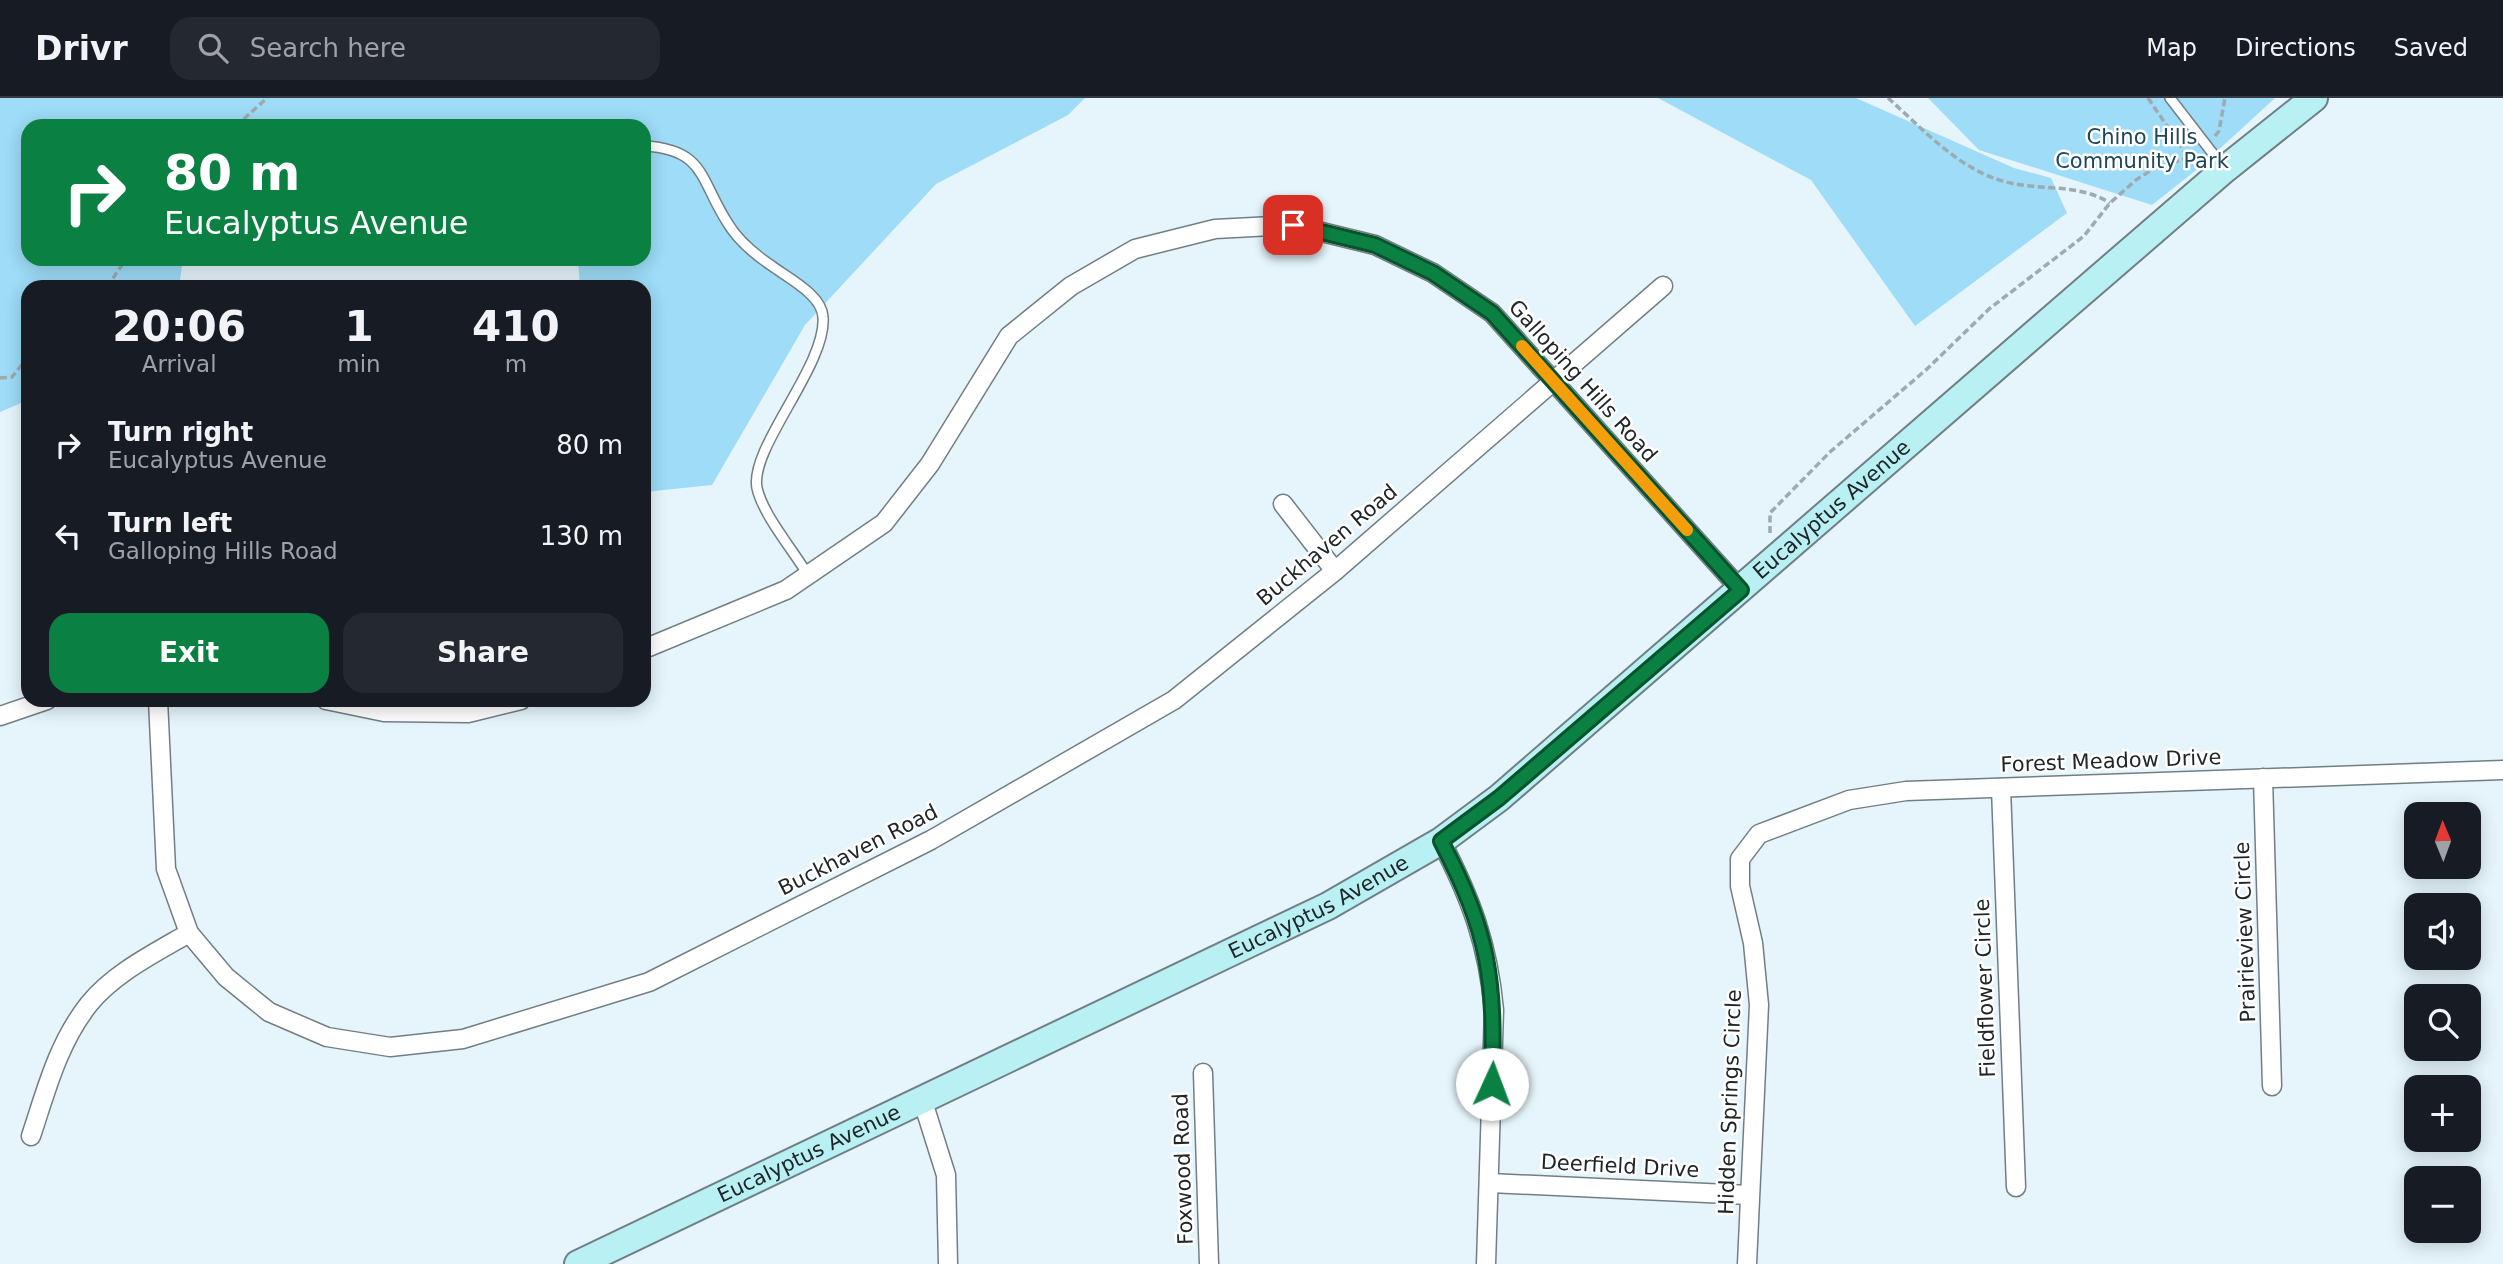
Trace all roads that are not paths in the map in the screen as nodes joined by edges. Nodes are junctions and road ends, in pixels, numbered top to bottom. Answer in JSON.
{"nodes":[{"id":1,"x":2170,"y":98,"type":"edge"},
{"id":2,"x":2314,"y":98,"type":"edge"},
{"id":3,"x":651,"y":147,"type":"edge"},
{"id":4,"x":2225,"y":169,"type":"junction"},
{"id":5,"x":1663,"y":286,"type":"dead end"},
{"id":6,"x":1553,"y":380,"type":"junction"},
{"id":7,"x":1283,"y":504,"type":"dead end"},
{"id":8,"x":1335,"y":571,"type":"junction"},
{"id":9,"x":808,"y":575,"type":"junction"},
{"id":10,"x":1741,"y":590,"type":"junction"},
{"id":11,"x":651,"y":646,"type":"edge"},
{"id":12,"x":26,"y":707,"type":"edge"},
{"id":13,"x":158,"y":707,"type":"edge"},
{"id":14,"x":360,"y":707,"type":"edge"},
{"id":15,"x":492,"y":707,"type":"edge"},
{"id":16,"x":0,"y":716,"type":"edge"},
{"id":17,"x":2503,"y":770,"type":"edge"},
{"id":18,"x":2263,"y":778,"type":"junction"},
{"id":19,"x":2001,"y":788,"type":"junction"},
{"id":20,"x":1441,"y":841,"type":"junction"},
{"id":21,"x":1740,"y":859,"type":"joint"},
{"id":22,"x":189,"y":933,"type":"junction"},
{"id":23,"x":1203,"y":1073,"type":"dead end"},
{"id":24,"x":2272,"y":1086,"type":"dead end"},
{"id":25,"x":923,"y":1102,"type":"junction"},
{"id":26,"x":31,"y":1136,"type":"dead end"},
{"id":27,"x":1490,"y":1183,"type":"junction"},
{"id":28,"x":2016,"y":1187,"type":"dead end"},
{"id":29,"x":1749,"y":1195,"type":"junction"},
{"id":30,"x":594,"y":1261,"type":"edge"},
{"id":31,"x":948,"y":1264,"type":"edge"},
{"id":32,"x":1209,"y":1264,"type":"edge"},
{"id":33,"x":1486,"y":1264,"type":"edge"},
{"id":34,"x":1747,"y":1264,"type":"edge"}],
"edges":[{"from":1,"to":4,"type":"lane"},
{"from":2,"to":4,"type":"street","name":"Eucalyptus Avenue"},
{"from":3,"to":9,"type":"lane"},
{"from":4,"to":10,"type":"street","name":"Eucalyptus Avenue"},
{"from":5,"to":6,"type":"street","name":"Buckhaven Road"},
{"from":6,"to":8,"type":"street","name":"Buckhaven Road"},
{"from":6,"to":9,"type":"street","name":"Galloping Hills Road"},
{"from":6,"to":10,"type":"street","name":"Galloping Hills Road"},
{"from":7,"to":8,"type":"street"},
{"from":8,"to":22,"type":"street","name":"Buckhaven Road"},
{"from":9,"to":11,"type":"street","name":"Galloping Hills Road"},
{"from":10,"to":20,"type":"street","name":"Eucalyptus Avenue"},
{"from":12,"to":16,"type":"street"},
{"from":13,"to":22,"type":"street","name":"Buckhaven Road"},
{"from":14,"to":15,"type":"street"},
{"from":17,"to":18,"type":"street","name":"Forest Meadow Drive"},
{"from":18,"to":19,"type":"street","name":"Forest Meadow Drive"},
{"from":18,"to":24,"type":"street","name":"Prairieview Circle"},
{"from":19,"to":21,"type":"street","name":"Forest Meadow Drive"},
{"from":19,"to":28,"type":"street","name":"Fieldflower Circle"},
{"from":20,"to":25,"type":"street","name":"Eucalyptus Avenue"},
{"from":20,"to":27,"type":"street"},
{"from":21,"to":29,"type":"street","name":"Hidden Springs Circle"},
{"from":22,"to":26,"type":"street"},
{"from":23,"to":32,"type":"street","name":"Foxwood Road"},
{"from":25,"to":30,"type":"street","name":"Eucalyptus Avenue"},
{"from":25,"to":31,"type":"street"},
{"from":27,"to":29,"type":"street","name":"Deerfield Drive"},
{"from":27,"to":33,"type":"street"},
{"from":29,"to":34,"type":"street","name":"Hidden Springs Circle"}]}
